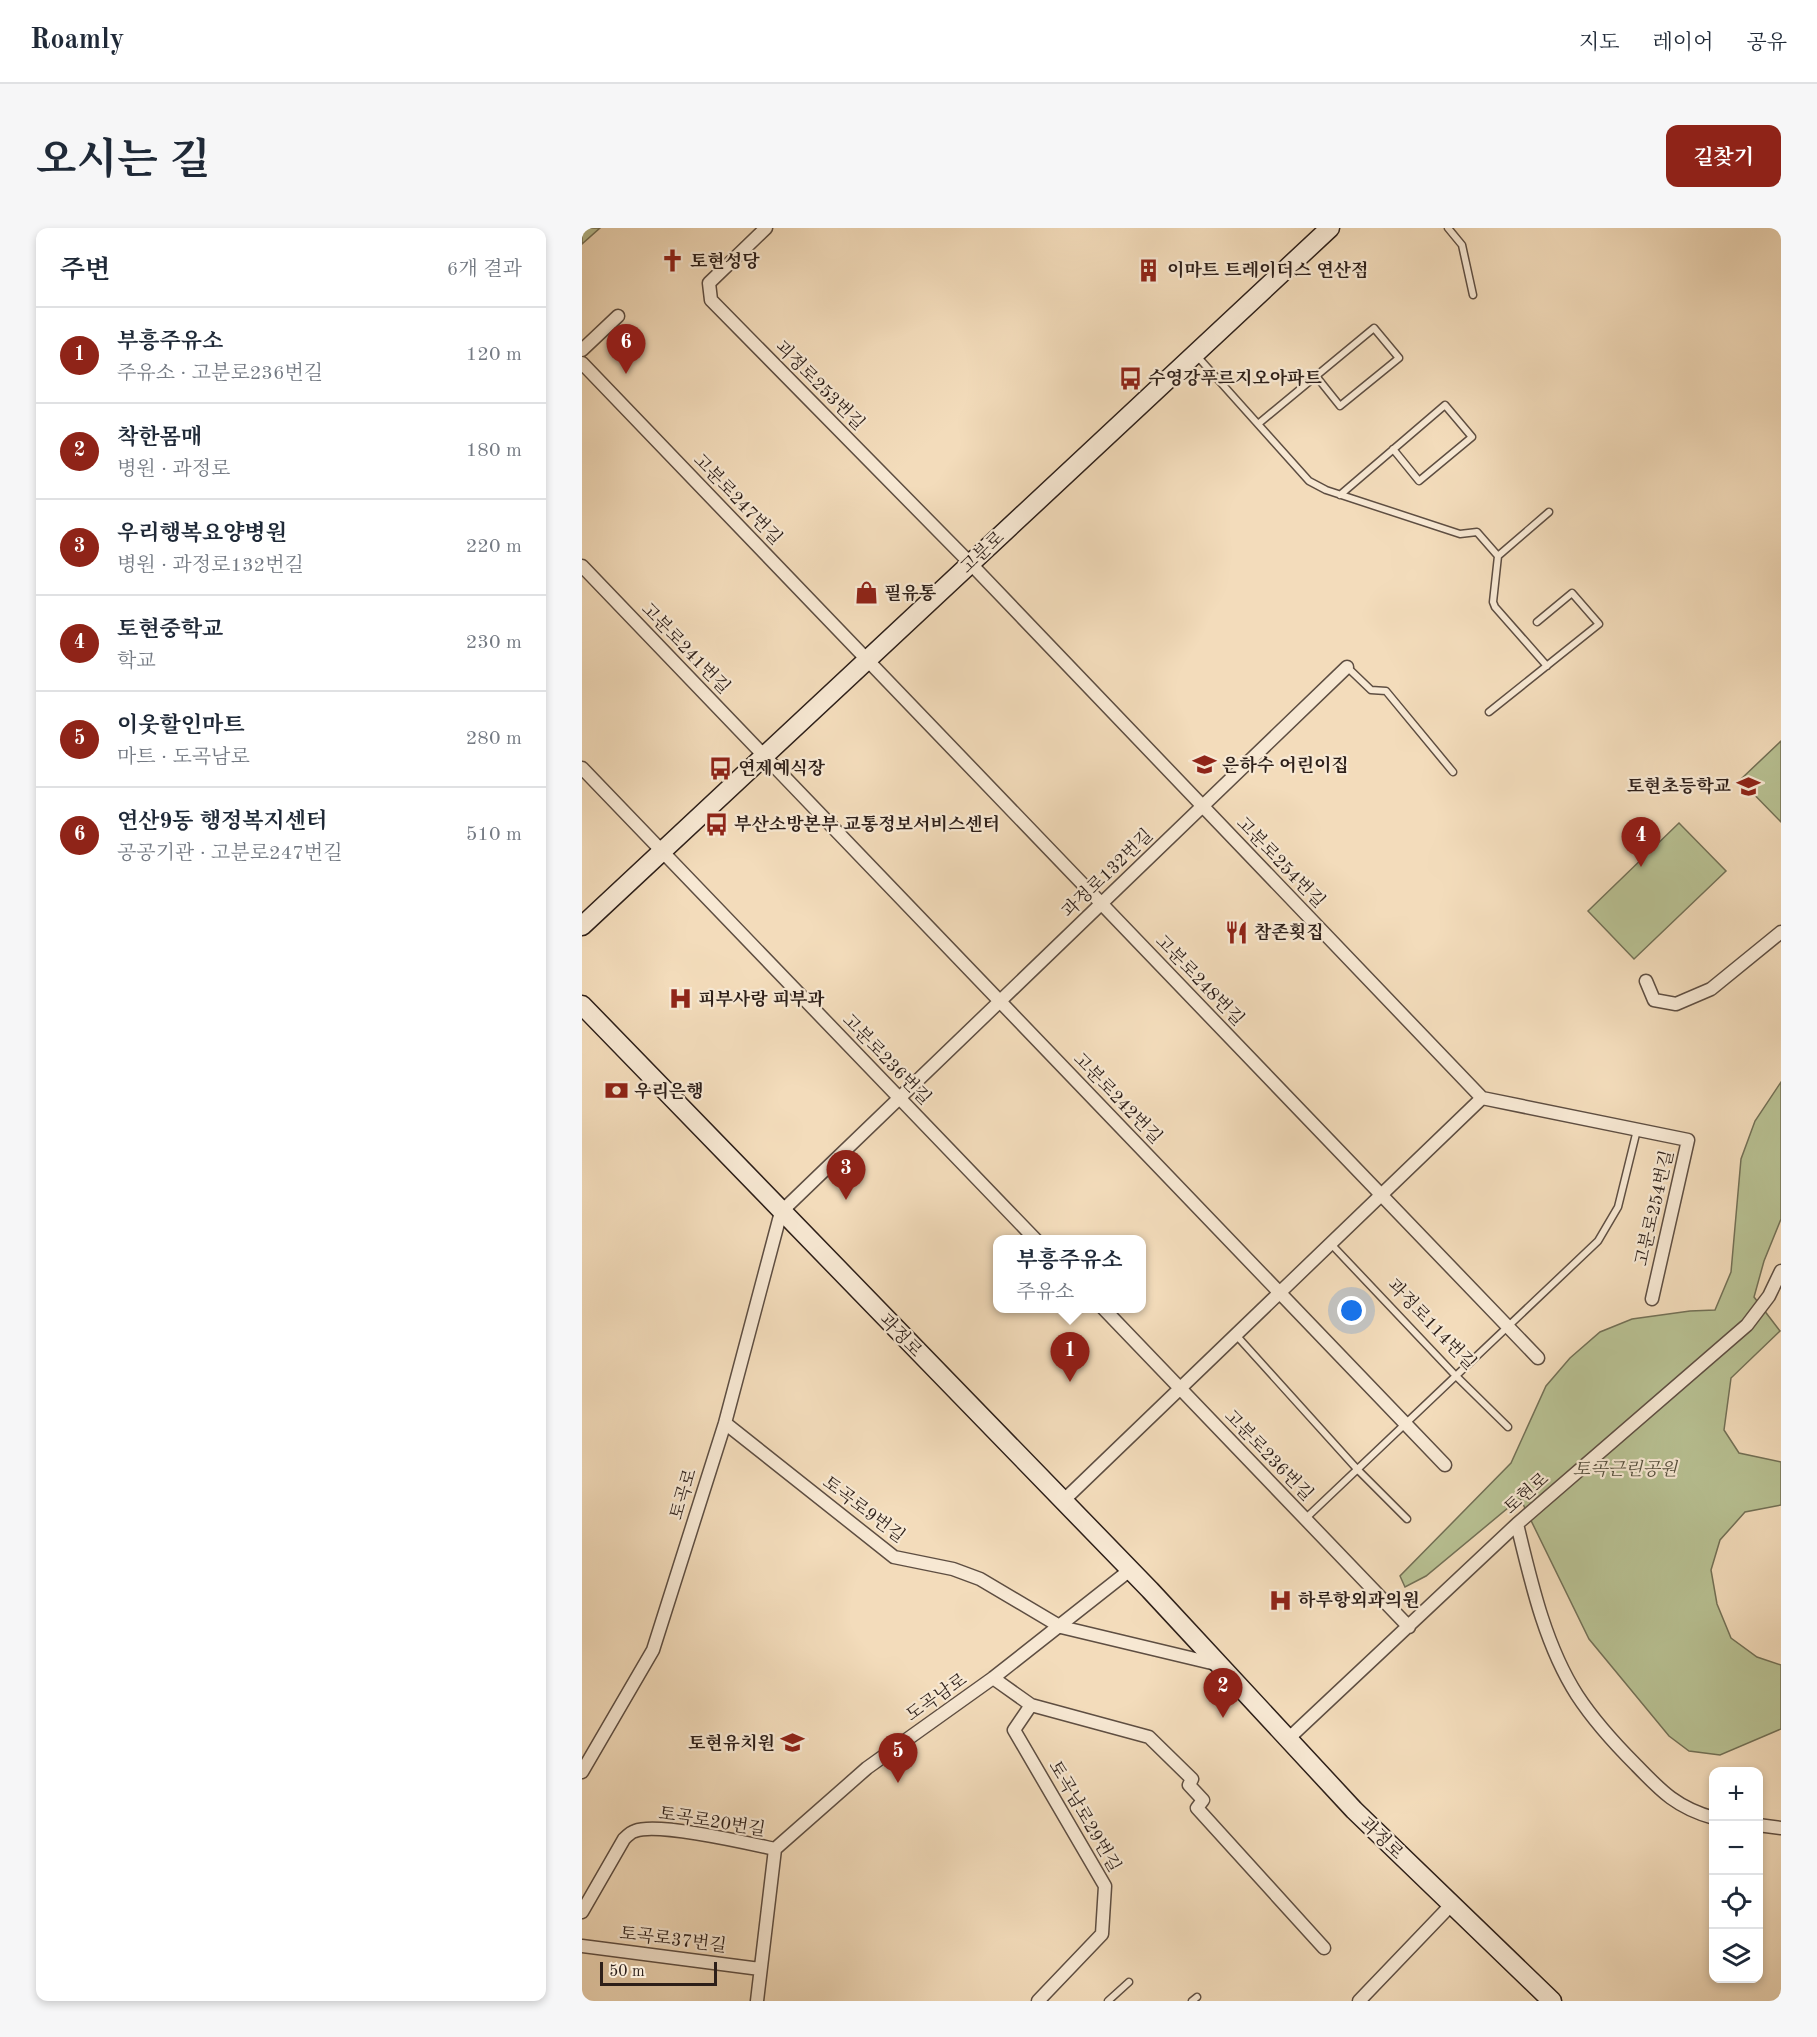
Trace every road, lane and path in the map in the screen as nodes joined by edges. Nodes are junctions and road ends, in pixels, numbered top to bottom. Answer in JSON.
{"nodes":[{"id":1,"x":766,"y":228,"type":"edge"},
{"id":2,"x":1330,"y":228,"type":"edge"},
{"id":3,"x":1448,"y":228,"type":"edge"},
{"id":4,"x":1473,"y":295,"type":"dead end"},
{"id":5,"x":618,"y":316,"type":"dead end"},
{"id":6,"x":582,"y":350,"type":"edge"},
{"id":7,"x":1195,"y":354,"type":"junction"},
{"id":8,"x":582,"y":363,"type":"edge"},
{"id":9,"x":1316,"y":376,"type":"junction"},
{"id":10,"x":1258,"y":424,"type":"junction"},
{"id":11,"x":1393,"y":449,"type":"junction"},
{"id":12,"x":1340,"y":495,"type":"junction"},
{"id":13,"x":1549,"y":512,"type":"dead end"},
{"id":14,"x":1498,"y":556,"type":"junction"},
{"id":15,"x":970,"y":563,"type":"junction"},
{"id":16,"x":582,"y":566,"type":"edge"},
{"id":17,"x":1537,"y":622,"type":"dead end"},
{"id":18,"x":868,"y":659,"type":"junction"},
{"id":19,"x":1547,"y":666,"type":"junction"},
{"id":20,"x":1347,"y":667,"type":"joint"},
{"id":21,"x":1489,"y":712,"type":"dead end"},
{"id":22,"x":764,"y":756,"type":"junction"},
{"id":23,"x":582,"y":768,"type":"edge"},
{"id":24,"x":1453,"y":772,"type":"dead end"},
{"id":25,"x":1203,"y":806,"type":"junction"},
{"id":26,"x":662,"y":851,"type":"junction"},
{"id":27,"x":1102,"y":903,"type":"junction"},
{"id":28,"x":582,"y":926,"type":"edge"},
{"id":29,"x":1781,"y":932,"type":"edge"},
{"id":30,"x":1646,"y":981,"type":"dead end"},
{"id":31,"x":1000,"y":1001,"type":"junction"},
{"id":32,"x":582,"y":1005,"type":"edge"},
{"id":33,"x":900,"y":1097,"type":"junction"},
{"id":34,"x":1482,"y":1098,"type":"junction"},
{"id":35,"x":1637,"y":1130,"type":"junction"},
{"id":36,"x":1382,"y":1195,"type":"junction"},
{"id":37,"x":781,"y":1212,"type":"junction"},
{"id":38,"x":1032,"y":1235,"type":"edge"},
{"id":39,"x":1331,"y":1244,"type":"junction"},
{"id":40,"x":1781,"y":1271,"type":"edge"},
{"id":41,"x":1280,"y":1293,"type":"junction"},
{"id":42,"x":1652,"y":1299,"type":"dead end"},
{"id":43,"x":1108,"y":1313,"type":"edge"},
{"id":44,"x":1507,"y":1325,"type":"junction"},
{"id":45,"x":1236,"y":1335,"type":"junction"},
{"id":46,"x":1538,"y":1358,"type":"dead end"},
{"id":47,"x":1455,"y":1375,"type":"junction"},
{"id":48,"x":1180,"y":1389,"type":"junction"},
{"id":49,"x":725,"y":1422,"type":"junction"},
{"id":50,"x":1405,"y":1423,"type":"junction"},
{"id":51,"x":1508,"y":1428,"type":"dead end"},
{"id":52,"x":1445,"y":1465,"type":"dead end"},
{"id":53,"x":1357,"y":1469,"type":"junction"},
{"id":54,"x":1064,"y":1501,"type":"junction"},
{"id":55,"x":1305,"y":1519,"type":"junction"},
{"id":56,"x":1407,"y":1519,"type":"dead end"},
{"id":57,"x":1517,"y":1524,"type":"junction"},
{"id":58,"x":1130,"y":1570,"type":"junction"},
{"id":59,"x":1060,"y":1627,"type":"junction"},
{"id":60,"x":1409,"y":1627,"type":"junction"},
{"id":61,"x":1220,"y":1665,"type":"junction"},
{"id":62,"x":993,"y":1678,"type":"junction"},
{"id":63,"x":1031,"y":1705,"type":"junction"},
{"id":64,"x":1288,"y":1739,"type":"junction"},
{"id":65,"x":582,"y":1772,"type":"edge"},
{"id":66,"x":1709,"y":1817,"type":"edge"},
{"id":67,"x":1763,"y":1826,"type":"edge"},
{"id":68,"x":1781,"y":1828,"type":"edge"},
{"id":69,"x":775,"y":1849,"type":"junction"},
{"id":70,"x":1451,"y":1905,"type":"junction"},
{"id":71,"x":582,"y":1912,"type":"edge"},
{"id":72,"x":582,"y":1946,"type":"edge"},
{"id":73,"x":1324,"y":1948,"type":"dead end"},
{"id":74,"x":760,"y":1969,"type":"junction"},
{"id":75,"x":1129,"y":1983,"type":"dead end"},
{"id":76,"x":758,"y":2001,"type":"edge"},
{"id":77,"x":1038,"y":2001,"type":"edge"},
{"id":78,"x":1108,"y":2001,"type":"edge"},
{"id":79,"x":1359,"y":2001,"type":"edge"},
{"id":80,"x":1552,"y":2001,"type":"edge"}],
"edges":[{"from":1,"to":15,"type":"street","name":"괴정로253번길"},
{"from":2,"to":7,"type":"main road","name":"고분로"},
{"from":3,"to":4,"type":"lane"},
{"from":5,"to":6,"type":"street"},
{"from":7,"to":10,"type":"lane"},
{"from":7,"to":15,"type":"main road","name":"고분로"},
{"from":8,"to":18,"type":"street","name":"고분로247번길"},
{"from":9,"to":9,"type":"lane"},
{"from":9,"to":10,"type":"lane"},
{"from":10,"to":12,"type":"lane"},
{"from":11,"to":11,"type":"lane"},
{"from":11,"to":12,"type":"lane"},
{"from":12,"to":14,"type":"lane"},
{"from":13,"to":14,"type":"lane"},
{"from":14,"to":19,"type":"lane"},
{"from":15,"to":18,"type":"main road","name":"고분로"},
{"from":15,"to":25,"type":"street","name":"고분로254번길"},
{"from":16,"to":22,"type":"street","name":"고분로241번길"},
{"from":17,"to":19,"type":"lane"},
{"from":18,"to":22,"type":"main road","name":"고분로"},
{"from":18,"to":27,"type":"street","name":"고분로248번길"},
{"from":19,"to":21,"type":"lane"},
{"from":20,"to":24,"type":"lane","name":"과정로132번길"},
{"from":20,"to":25,"type":"street","name":"과정로132번길"},
{"from":22,"to":26,"type":"main road","name":"고분로"},
{"from":22,"to":31,"type":"street","name":"고분로242번길"},
{"from":23,"to":26,"type":"street","name":"고분로236번길"},
{"from":25,"to":27,"type":"street","name":"과정로132번길"},
{"from":25,"to":34,"type":"street","name":"고분로254번길"},
{"from":26,"to":28,"type":"main road","name":"고분로"},
{"from":26,"to":33,"type":"street","name":"고분로236번길"},
{"from":27,"to":31,"type":"street","name":"과정로132번길"},
{"from":27,"to":36,"type":"street","name":"고분로248번길"},
{"from":29,"to":30,"type":"street"},
{"from":31,"to":33,"type":"street","name":"과정로132번길"},
{"from":31,"to":41,"type":"street","name":"고분로242번길"},
{"from":32,"to":37,"type":"main road","name":"과정로"},
{"from":33,"to":37,"type":"street","name":"과정로132번길"},
{"from":33,"to":38,"type":"street","name":"고분로236번길"},
{"from":34,"to":35,"type":"street","name":"고분로254번길"},
{"from":34,"to":36,"type":"street"},
{"from":35,"to":42,"type":"street","name":"고분로254번길"},
{"from":35,"to":44,"type":"lane","name":"고분로254번길"},
{"from":36,"to":39,"type":"street"},
{"from":36,"to":44,"type":"street","name":"고분로248번길"},
{"from":37,"to":49,"type":"street","name":"토곡로"},
{"from":37,"to":54,"type":"main road","name":"과정로"},
{"from":39,"to":41,"type":"street"},
{"from":39,"to":47,"type":"lane","name":"과정로114번길"},
{"from":40,"to":57,"type":"street","name":"토현로"},
{"from":41,"to":45,"type":"street"},
{"from":41,"to":50,"type":"street","name":"고분로242번길"},
{"from":43,"to":48,"type":"street","name":"고분로236번길"},
{"from":44,"to":46,"type":"street","name":"고분로248번길"},
{"from":44,"to":47,"type":"lane"},
{"from":45,"to":48,"type":"street"},
{"from":45,"to":53,"type":"lane"},
{"from":47,"to":50,"type":"lane"},
{"from":47,"to":51,"type":"lane","name":"과정로114번길"},
{"from":48,"to":54,"type":"street"},
{"from":48,"to":55,"type":"street","name":"고분로236번길"},
{"from":49,"to":59,"type":"street","name":"토곡로9번길"},
{"from":49,"to":65,"type":"street","name":"토곡로"},
{"from":50,"to":52,"type":"street","name":"고분로242번길"},
{"from":50,"to":53,"type":"lane"},
{"from":53,"to":55,"type":"lane"},
{"from":53,"to":56,"type":"lane"},
{"from":54,"to":58,"type":"main road","name":"과정로"},
{"from":55,"to":60,"type":"street","name":"고분로236번길"},
{"from":57,"to":60,"type":"street","name":"토현로"},
{"from":57,"to":66,"type":"street"},
{"from":58,"to":59,"type":"street","name":"도곡남로"},
{"from":58,"to":61,"type":"main road","name":"과정로"},
{"from":59,"to":61,"type":"street"},
{"from":59,"to":62,"type":"street","name":"도곡남로"},
{"from":60,"to":64,"type":"street","name":"토현로"},
{"from":61,"to":64,"type":"main road","name":"과정로"},
{"from":62,"to":63,"type":"street"},
{"from":62,"to":69,"type":"street","name":"도곡남로"},
{"from":63,"to":73,"type":"street"},
{"from":63,"to":77,"type":"street","name":"토곡남로29번길"},
{"from":64,"to":70,"type":"main road","name":"과정로"},
{"from":67,"to":68,"type":"street"},
{"from":69,"to":71,"type":"street","name":"토곡로20번길"},
{"from":69,"to":74,"type":"street"},
{"from":70,"to":79,"type":"street"},
{"from":70,"to":80,"type":"main road","name":"과정로"},
{"from":72,"to":74,"type":"street","name":"토곡로37번길"},
{"from":74,"to":76,"type":"street"},
{"from":75,"to":78,"type":"lane"}]}
